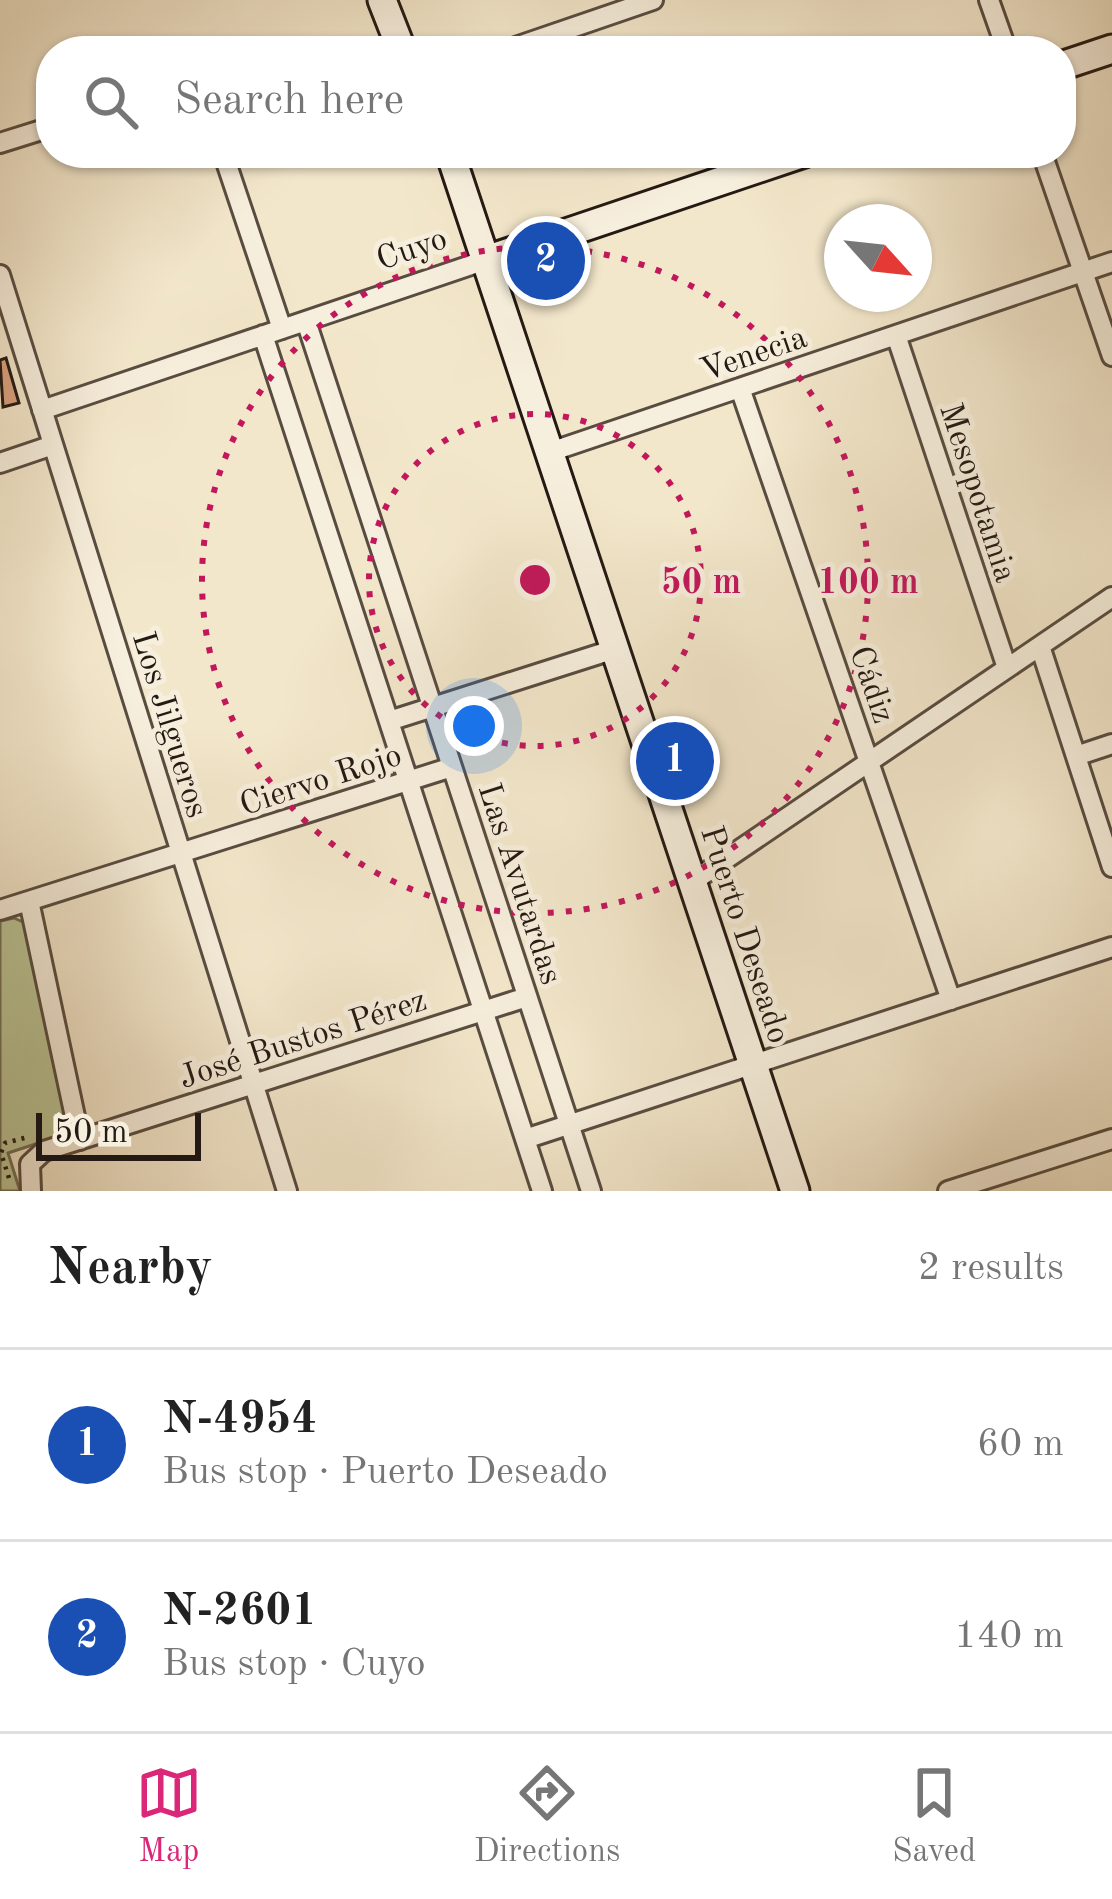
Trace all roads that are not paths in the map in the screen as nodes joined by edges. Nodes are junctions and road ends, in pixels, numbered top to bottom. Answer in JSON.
{"nodes":[{"id":1,"x":382,"y":0,"type":"edge"},
{"id":2,"x":653,"y":0,"type":"edge"},
{"id":3,"x":989,"y":0,"type":"edge"},
{"id":4,"x":396,"y":36,"type":"edge"},
{"id":5,"x":548,"y":36,"type":"edge"},
{"id":6,"x":1002,"y":36,"type":"edge"},
{"id":7,"x":1112,"y":49,"type":"edge"},
{"id":8,"x":1076,"y":61,"type":"edge"},
{"id":9,"x":36,"y":132,"type":"edge"},
{"id":10,"x":0,"y":143,"type":"edge"},
{"id":11,"x":227,"y":168,"type":"edge"},
{"id":12,"x":455,"y":168,"type":"edge"},
{"id":13,"x":759,"y":168,"type":"edge"},
{"id":14,"x":1047,"y":168,"type":"edge"},
{"id":15,"x":486,"y":260,"type":"junction"},
{"id":16,"x":1112,"y":262,"type":"edge"},
{"id":17,"x":1083,"y":272,"type":"junction"},
{"id":18,"x":0,"y":275,"type":"edge"},
{"id":19,"x":306,"y":321,"type":"junction"},
{"id":20,"x":273,"y":332,"type":"junction"},
{"id":21,"x":896,"y":335,"type":"junction"},
{"id":22,"x":1112,"y":356,"type":"edge"},
{"id":23,"x":740,"y":388,"type":"junction"},
{"id":24,"x":42,"y":410,"type":"junction"},
{"id":25,"x":53,"y":445,"type":"junction"},
{"id":26,"x":550,"y":452,"type":"junction"},
{"id":27,"x":0,"y":463,"type":"edge"},
{"id":28,"x":1112,"y":597,"type":"edge"},
{"id":29,"x":1040,"y":646,"type":"junction"},
{"id":30,"x":615,"y":650,"type":"junction"},
{"id":31,"x":1007,"y":668,"type":"junction"},
{"id":32,"x":433,"y":707,"type":"junction"},
{"id":33,"x":388,"y":721,"type":"junction"},
{"id":34,"x":1112,"y":744,"type":"edge"},
{"id":35,"x":1076,"y":756,"type":"junction"},
{"id":36,"x":869,"y":762,"type":"junction"},
{"id":37,"x":452,"y":767,"type":"junction"},
{"id":38,"x":408,"y":781,"type":"junction"},
{"id":39,"x":181,"y":853,"type":"junction"},
{"id":40,"x":1112,"y":867,"type":"edge"},
{"id":41,"x":692,"y":882,"type":"junction"},
{"id":42,"x":29,"y":901,"type":"junction"},
{"id":43,"x":0,"y":910,"type":"edge"},
{"id":44,"x":1112,"y":947,"type":"edge"},
{"id":45,"x":527,"y":997,"type":"junction"},
{"id":46,"x":951,"y":1000,"type":"junction"},
{"id":47,"x":483,"y":1011,"type":"junction"},
{"id":48,"x":753,"y":1064,"type":"junction"},
{"id":49,"x":253,"y":1084,"type":"junction"},
{"id":50,"x":569,"y":1125,"type":"junction"},
{"id":51,"x":525,"y":1139,"type":"junction"},
{"id":52,"x":1112,"y":1139,"type":"edge"},
{"id":53,"x":80,"y":1140,"type":"junction"},
{"id":54,"x":31,"y":1191,"type":"edge"},
{"id":55,"x":286,"y":1191,"type":"edge"},
{"id":56,"x":542,"y":1191,"type":"edge"},
{"id":57,"x":591,"y":1191,"type":"edge"},
{"id":58,"x":795,"y":1191,"type":"edge"},
{"id":59,"x":948,"y":1191,"type":"edge"}],
"edges":[{"from":1,"to":4,"type":"street"},
{"from":2,"to":5,"type":"street"},
{"from":3,"to":6,"type":"street"},
{"from":7,"to":8,"type":"street"},
{"from":9,"to":10,"type":"street"},
{"from":11,"to":20,"type":"street"},
{"from":12,"to":15,"type":"street","name":"Puerto Deseado"},
{"from":13,"to":15,"type":"street","name":"Cuyo"},
{"from":14,"to":17,"type":"street"},
{"from":15,"to":19,"type":"street","name":"Cuyo"},
{"from":15,"to":26,"type":"street","name":"Puerto Deseado"},
{"from":16,"to":17,"type":"street","name":"Venecia"},
{"from":17,"to":21,"type":"street","name":"Venecia"},
{"from":17,"to":22,"type":"street"},
{"from":18,"to":24,"type":"street","name":"Los Jilgueros"},
{"from":19,"to":20,"type":"street","name":"Cuyo"},
{"from":19,"to":32,"type":"street","name":"Las Avutardas"},
{"from":20,"to":24,"type":"street","name":"Cuyo"},
{"from":20,"to":33,"type":"street"},
{"from":21,"to":23,"type":"street","name":"Venecia"},
{"from":21,"to":31,"type":"street","name":"Mesopotamia"},
{"from":23,"to":26,"type":"street","name":"Venecia"},
{"from":23,"to":36,"type":"street","name":"Cádiz"},
{"from":24,"to":25,"type":"street","name":"Los Jilgueros"},
{"from":25,"to":27,"type":"street"},
{"from":25,"to":39,"type":"street","name":"Los Jilgueros"},
{"from":26,"to":30,"type":"street","name":"Puerto Deseado"},
{"from":28,"to":29,"type":"street"},
{"from":29,"to":31,"type":"street"},
{"from":29,"to":35,"type":"street"},
{"from":30,"to":32,"type":"street","name":"Ciervo Rojo"},
{"from":30,"to":41,"type":"street","name":"Puerto Deseado"},
{"from":31,"to":36,"type":"street"},
{"from":32,"to":33,"type":"street","name":"Ciervo Rojo"},
{"from":32,"to":37,"type":"street","name":"Las Avutardas"},
{"from":33,"to":38,"type":"street"},
{"from":34,"to":35,"type":"street"},
{"from":35,"to":40,"type":"street"},
{"from":36,"to":41,"type":"street"},
{"from":36,"to":46,"type":"street","name":"Cádiz"},
{"from":37,"to":38,"type":"street","name":"Ciervo Rojo"},
{"from":37,"to":45,"type":"street","name":"Las Avutardas"},
{"from":38,"to":39,"type":"street","name":"Ciervo Rojo"},
{"from":38,"to":47,"type":"street"},
{"from":39,"to":42,"type":"street","name":"Ciervo Rojo"},
{"from":39,"to":49,"type":"street","name":"Los Jilgueros"},
{"from":41,"to":48,"type":"street","name":"Puerto Deseado"},
{"from":42,"to":43,"type":"street","name":"Ciervo Rojo"},
{"from":42,"to":53,"type":"street"},
{"from":44,"to":46,"type":"street"},
{"from":45,"to":47,"type":"street","name":"José Bustos Pérez"},
{"from":45,"to":50,"type":"street","name":"Las Avutardas"},
{"from":46,"to":48,"type":"street"},
{"from":47,"to":49,"type":"street","name":"José Bustos Pérez"},
{"from":47,"to":51,"type":"street"},
{"from":48,"to":50,"type":"street"},
{"from":48,"to":58,"type":"street","name":"Puerto Deseado"},
{"from":49,"to":53,"type":"street","name":"José Bustos Pérez"},
{"from":49,"to":55,"type":"street","name":"Los Jilgueros"},
{"from":50,"to":51,"type":"street"},
{"from":50,"to":57,"type":"street","name":"Las Avutardas"},
{"from":51,"to":56,"type":"street"},
{"from":52,"to":59,"type":"street"},
{"from":53,"to":54,"type":"street","name":"José Bustos Pérez"}]}
